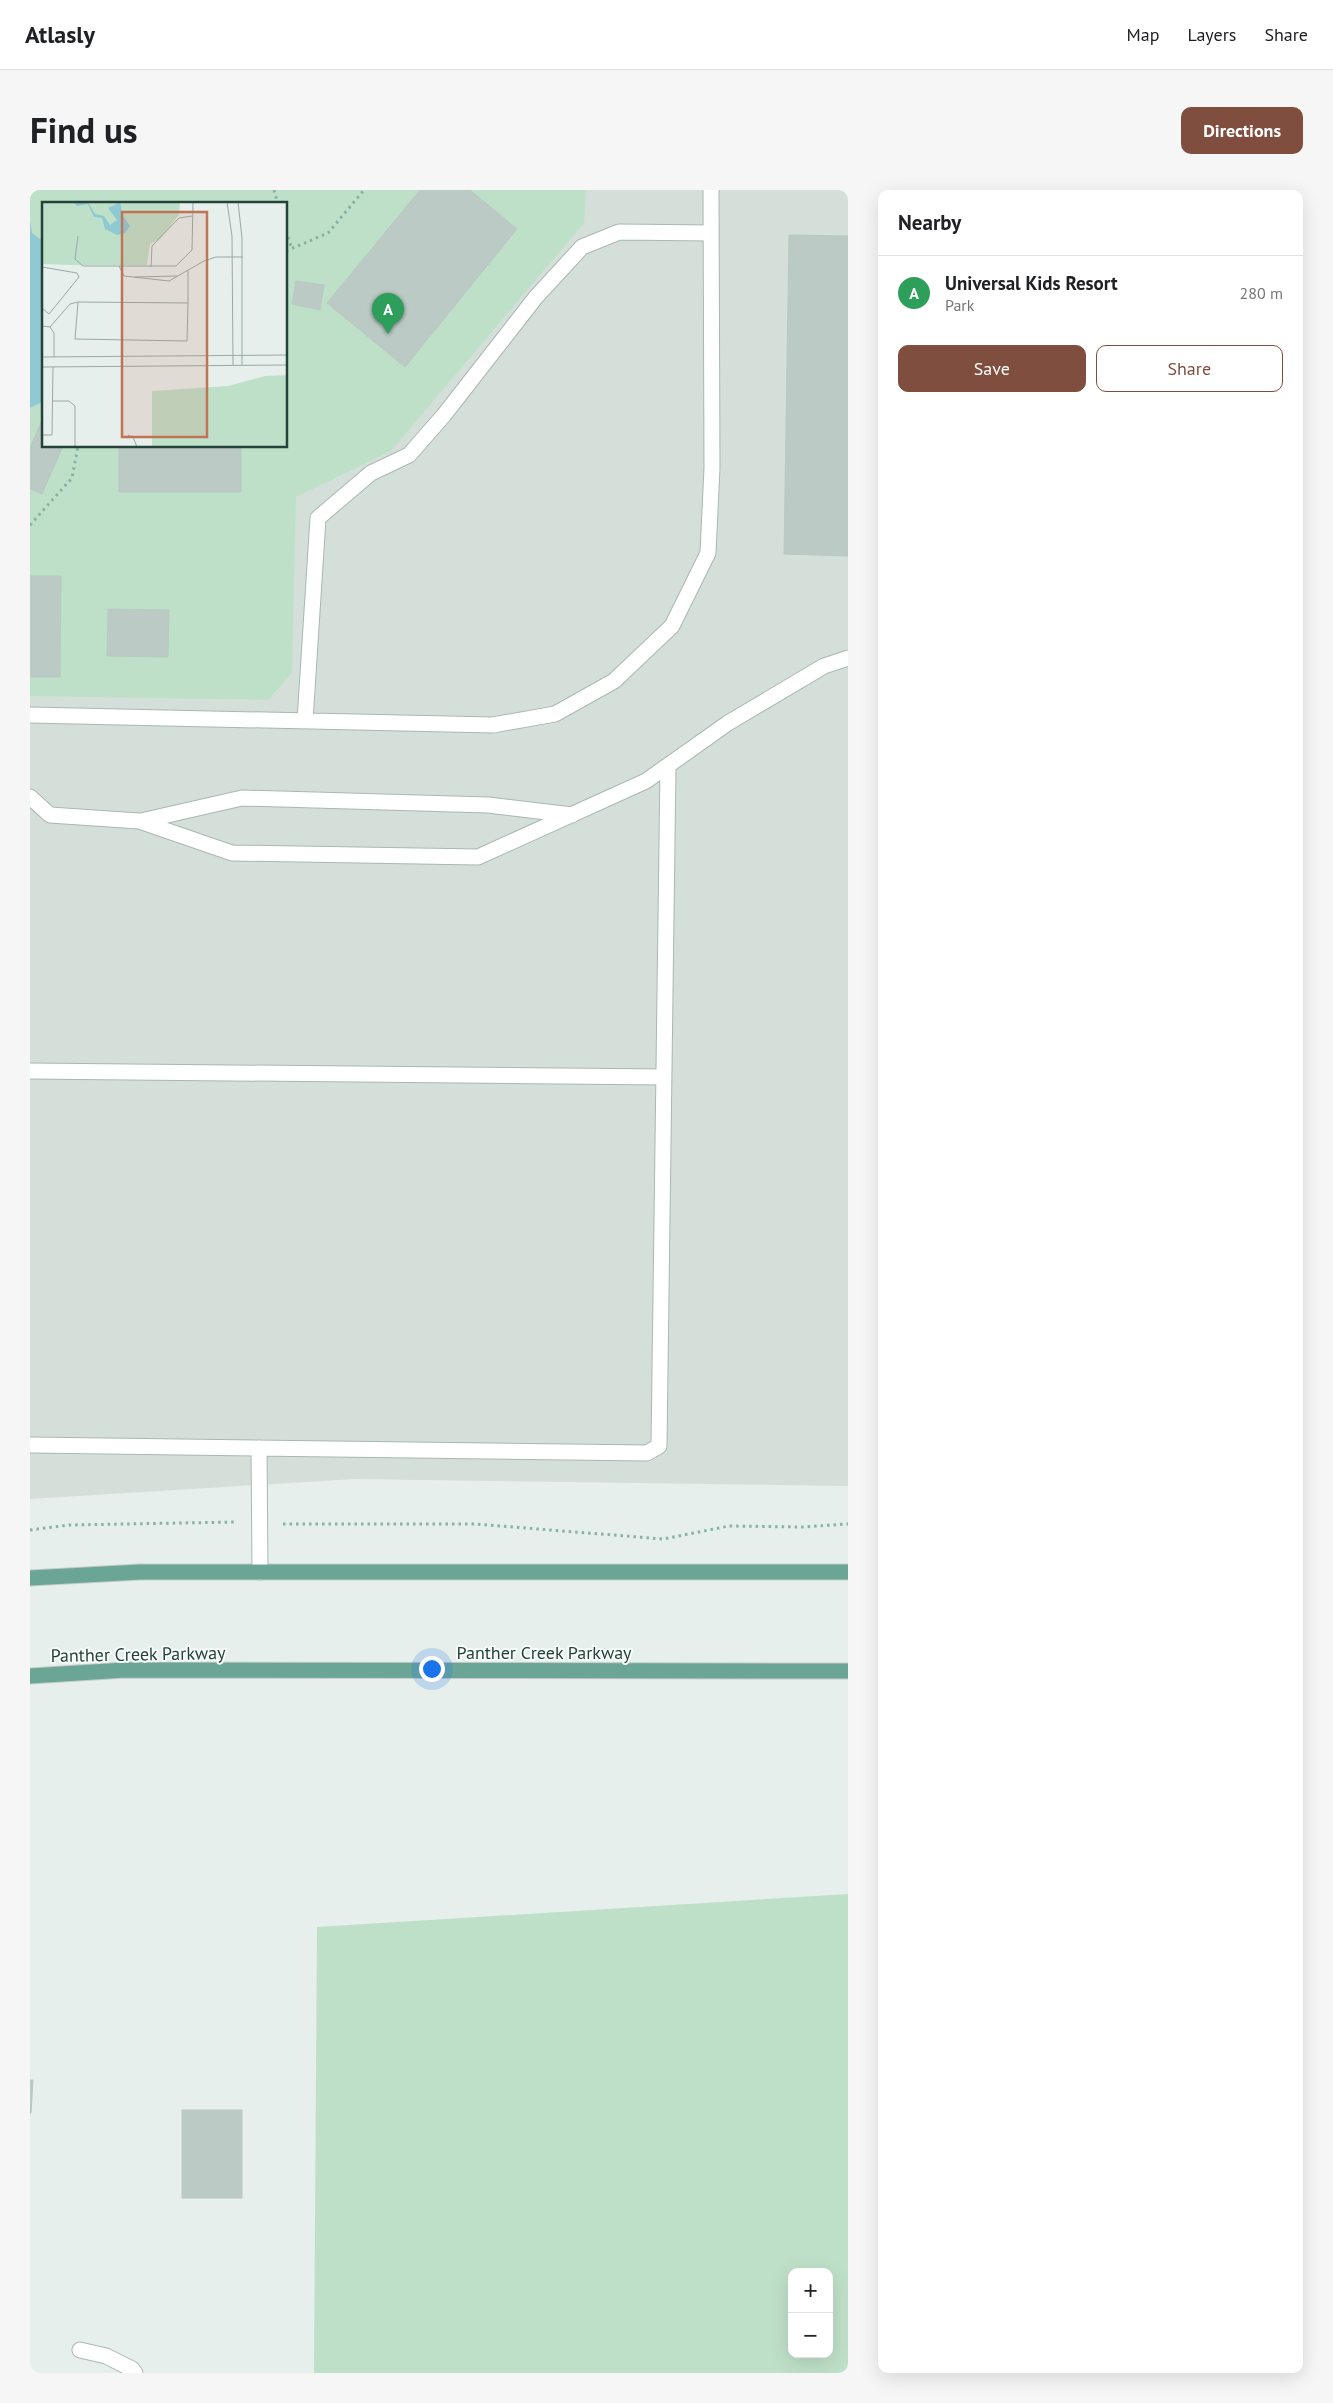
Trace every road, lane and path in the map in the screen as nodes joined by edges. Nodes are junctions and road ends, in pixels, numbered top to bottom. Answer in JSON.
{"nodes":[{"id":1,"x":364,"y":190,"type":"edge"},
{"id":2,"x":711,"y":190,"type":"edge"},
{"id":3,"x":711,"y":233,"type":"junction"},
{"id":4,"x":288,"y":238,"type":"edge"},
{"id":5,"x":292,"y":249,"type":"junction"},
{"id":6,"x":288,"y":250,"type":"edge"},
{"id":7,"x":78,"y":448,"type":"edge"},
{"id":8,"x":30,"y":525,"type":"edge"},
{"id":9,"x":848,"y":658,"type":"edge"},
{"id":10,"x":30,"y":714,"type":"edge"},
{"id":11,"x":305,"y":721,"type":"junction"},
{"id":12,"x":668,"y":766,"type":"junction"},
{"id":13,"x":30,"y":797,"type":"edge"},
{"id":14,"x":574,"y":816,"type":"junction"},
{"id":15,"x":139,"y":822,"type":"junction"},
{"id":16,"x":30,"y":1071,"type":"edge"},
{"id":17,"x":664,"y":1077,"type":"junction"},
{"id":18,"x":30,"y":1445,"type":"edge"},
{"id":19,"x":259,"y":1448,"type":"junction"},
{"id":20,"x":216,"y":1522,"type":"dead end"},
{"id":21,"x":288,"y":1524,"type":"dead end"},
{"id":22,"x":848,"y":1524,"type":"edge"},
{"id":23,"x":30,"y":1530,"type":"edge"},
{"id":24,"x":260,"y":1572,"type":"junction"},
{"id":25,"x":848,"y":1572,"type":"edge"},
{"id":26,"x":30,"y":1578,"type":"edge"},
{"id":27,"x":848,"y":1671,"type":"edge"},
{"id":28,"x":30,"y":1676,"type":"edge"},
{"id":29,"x":80,"y":2350,"type":"dead end"},
{"id":30,"x":135,"y":2373,"type":"edge"}],
"edges":[{"from":1,"to":5,"type":"path"},
{"from":2,"to":3,"type":"lane"},
{"from":3,"to":11,"type":"lane"},
{"from":3,"to":11,"type":"lane"},
{"from":4,"to":5,"type":"path"},
{"from":5,"to":6,"type":"path"},
{"from":7,"to":8,"type":"path"},
{"from":9,"to":12,"type":"lane"},
{"from":10,"to":11,"type":"lane"},
{"from":12,"to":14,"type":"lane"},
{"from":12,"to":17,"type":"lane"},
{"from":13,"to":15,"type":"lane"},
{"from":14,"to":15,"type":"lane"},
{"from":14,"to":15,"type":"lane"},
{"from":16,"to":17,"type":"lane"},
{"from":17,"to":19,"type":"lane"},
{"from":18,"to":19,"type":"lane"},
{"from":19,"to":24,"type":"lane"},
{"from":20,"to":23,"type":"path"},
{"from":21,"to":22,"type":"path"},
{"from":24,"to":25,"type":"main road"},
{"from":24,"to":26,"type":"main road"},
{"from":27,"to":28,"type":"main road","name":"Panther Creek Parkway"},
{"from":29,"to":30,"type":"lane"}]}
